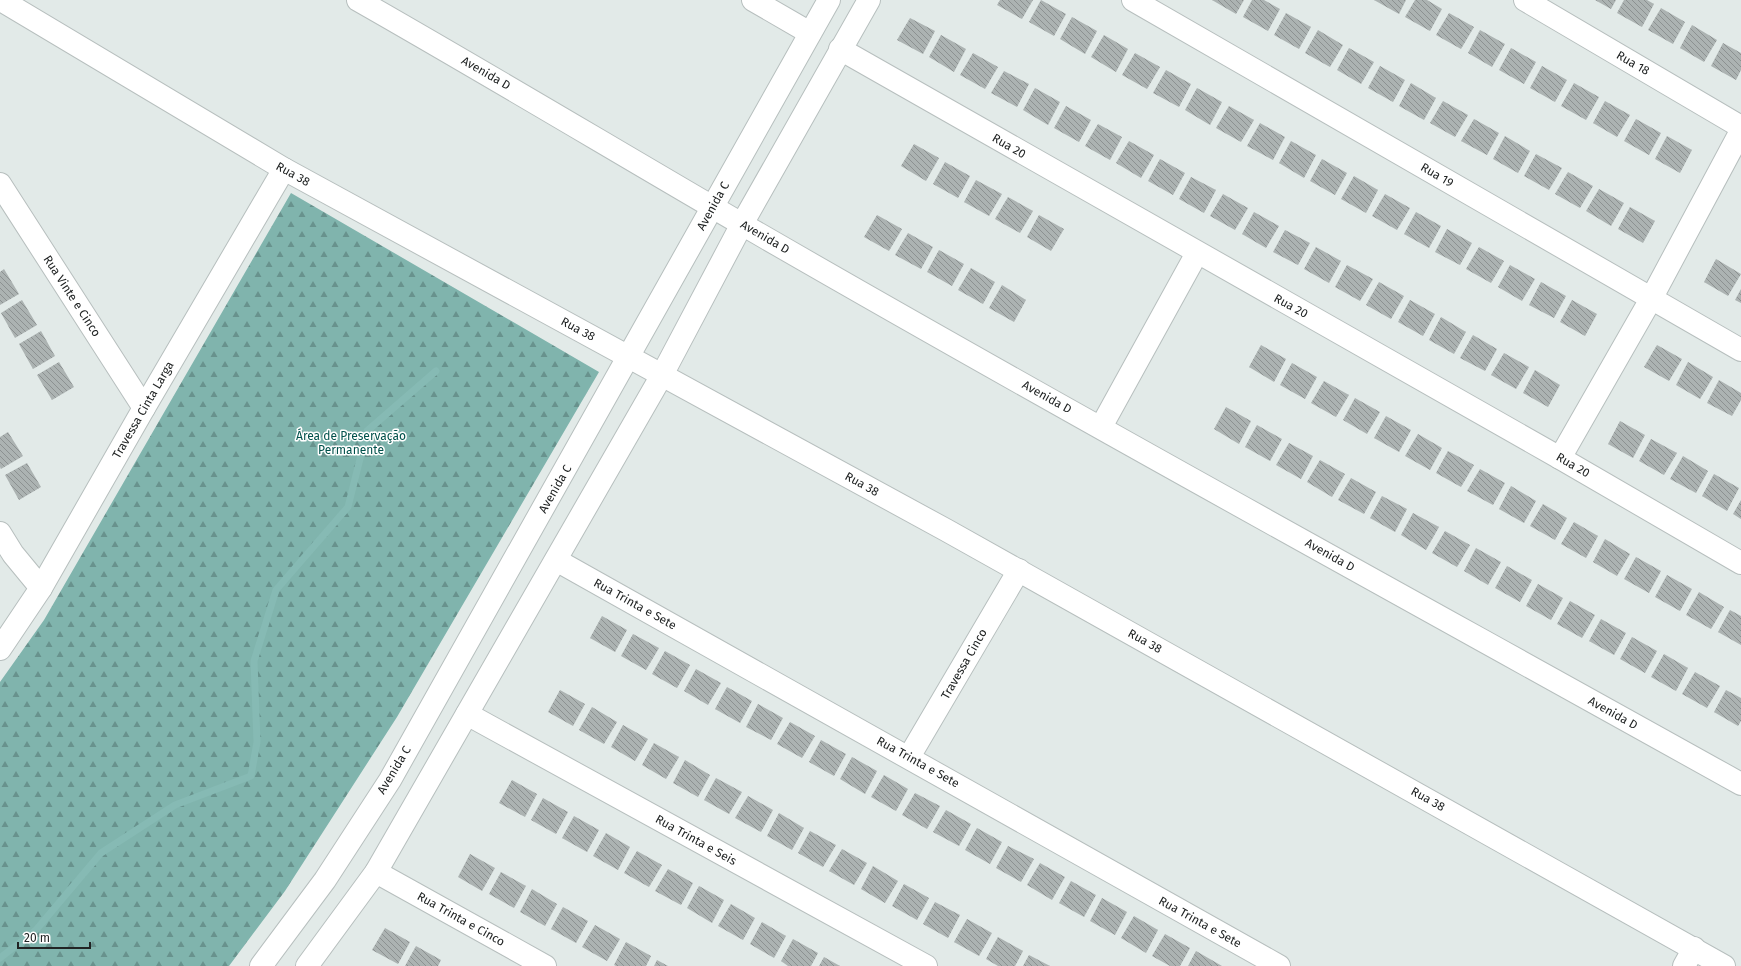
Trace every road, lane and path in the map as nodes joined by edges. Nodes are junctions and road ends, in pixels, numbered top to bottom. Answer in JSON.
{"nodes":[{"id":1,"x":1,"y":0,"type":"edge"},
{"id":2,"x":358,"y":0,"type":"edge"},
{"id":3,"x":753,"y":0,"type":"edge"},
{"id":4,"x":829,"y":0,"type":"edge"},
{"id":5,"x":868,"y":0,"type":"edge"},
{"id":6,"x":1133,"y":0,"type":"edge"},
{"id":7,"x":1525,"y":0,"type":"edge"},
{"id":8,"x":810,"y":33,"type":"junction"},
{"id":9,"x":840,"y":49,"type":"junction"},
{"id":10,"x":1741,"y":127,"type":"edge"},
{"id":11,"x":1741,"y":131,"type":"edge"},
{"id":12,"x":284,"y":169,"type":"junction"},
{"id":13,"x":0,"y":184,"type":"edge"},
{"id":14,"x":712,"y":206,"type":"junction"},
{"id":15,"x":742,"y":224,"type":"junction"},
{"id":16,"x":1197,"y":253,"type":"junction"},
{"id":17,"x":1652,"y":299,"type":"junction"},
{"id":18,"x":1741,"y":350,"type":"edge"},
{"id":19,"x":630,"y":356,"type":"junction"},
{"id":20,"x":662,"y":374,"type":"junction"},
{"id":21,"x":144,"y":408,"type":"junction"},
{"id":22,"x":1101,"y":427,"type":"junction"},
{"id":23,"x":1560,"y":458,"type":"junction"},
{"id":24,"x":0,"y":533,"type":"edge"},
{"id":25,"x":556,"y":560,"type":"junction"},
{"id":26,"x":1741,"y":563,"type":"edge"},
{"id":27,"x":1019,"y":570,"type":"junction"},
{"id":28,"x":41,"y":588,"type":"junction"},
{"id":29,"x":0,"y":649,"type":"edge"},
{"id":30,"x":467,"y":714,"type":"junction"},
{"id":31,"x":909,"y":757,"type":"junction"},
{"id":32,"x":1741,"y":784,"type":"edge"},
{"id":33,"x":376,"y":872,"type":"junction"},
{"id":34,"x":1689,"y":957,"type":"edge"},
{"id":35,"x":1271,"y":964,"type":"edge"},
{"id":36,"x":262,"y":966,"type":"edge"},
{"id":37,"x":307,"y":966,"type":"edge"},
{"id":38,"x":545,"y":966,"type":"edge"},
{"id":39,"x":926,"y":966,"type":"edge"},
{"id":40,"x":1724,"y":966,"type":"edge"}],
"edges":[{"from":1,"to":12,"type":"street","name":"Rua 38"},
{"from":2,"to":14,"type":"street","name":"Avenida D"},
{"from":3,"to":8,"type":"street"},
{"from":4,"to":8,"type":"street","name":"Avenida C"},
{"from":5,"to":9,"type":"street"},
{"from":6,"to":17,"type":"street","name":"Rua 19"},
{"from":7,"to":10,"type":"street","name":"Rua 18"},
{"from":8,"to":14,"type":"street","name":"Avenida C"},
{"from":9,"to":15,"type":"street"},
{"from":9,"to":16,"type":"street","name":"Rua 20"},
{"from":11,"to":17,"type":"street"},
{"from":12,"to":19,"type":"street","name":"Rua 38"},
{"from":12,"to":21,"type":"street","name":"Travessa Cinta Larga"},
{"from":13,"to":21,"type":"street","name":"Rua Vinte e Cinco"},
{"from":14,"to":15,"type":"street","name":"Avenida D"},
{"from":14,"to":19,"type":"street","name":"Avenida C"},
{"from":15,"to":20,"type":"street"},
{"from":15,"to":22,"type":"street","name":"Avenida D"},
{"from":16,"to":22,"type":"street"},
{"from":16,"to":23,"type":"street","name":"Rua 20"},
{"from":17,"to":18,"type":"street","name":"Rua 19"},
{"from":17,"to":23,"type":"street"},
{"from":19,"to":20,"type":"street","name":"Rua 38"},
{"from":19,"to":36,"type":"street","name":"Avenida C"},
{"from":20,"to":25,"type":"street"},
{"from":20,"to":27,"type":"street","name":"Rua 38"},
{"from":21,"to":28,"type":"street","name":"Travessa Cinta Larga"},
{"from":22,"to":32,"type":"street","name":"Avenida D"},
{"from":23,"to":26,"type":"street","name":"Rua 20"},
{"from":24,"to":28,"type":"street"},
{"from":25,"to":30,"type":"street"},
{"from":25,"to":31,"type":"street","name":"Rua Trinta e Sete"},
{"from":27,"to":31,"type":"street","name":"Travessa Cinco"},
{"from":27,"to":34,"type":"street","name":"Rua 38"},
{"from":28,"to":29,"type":"street","name":"Travessa Cinta Larga"},
{"from":30,"to":33,"type":"street"},
{"from":30,"to":39,"type":"street","name":"Rua Trinta e Seis"},
{"from":31,"to":35,"type":"street","name":"Rua Trinta e Sete"},
{"from":33,"to":37,"type":"street"},
{"from":33,"to":38,"type":"street","name":"Rua Trinta e Cinco"},
{"from":34,"to":40,"type":"street","name":"Rua 38"}]}
